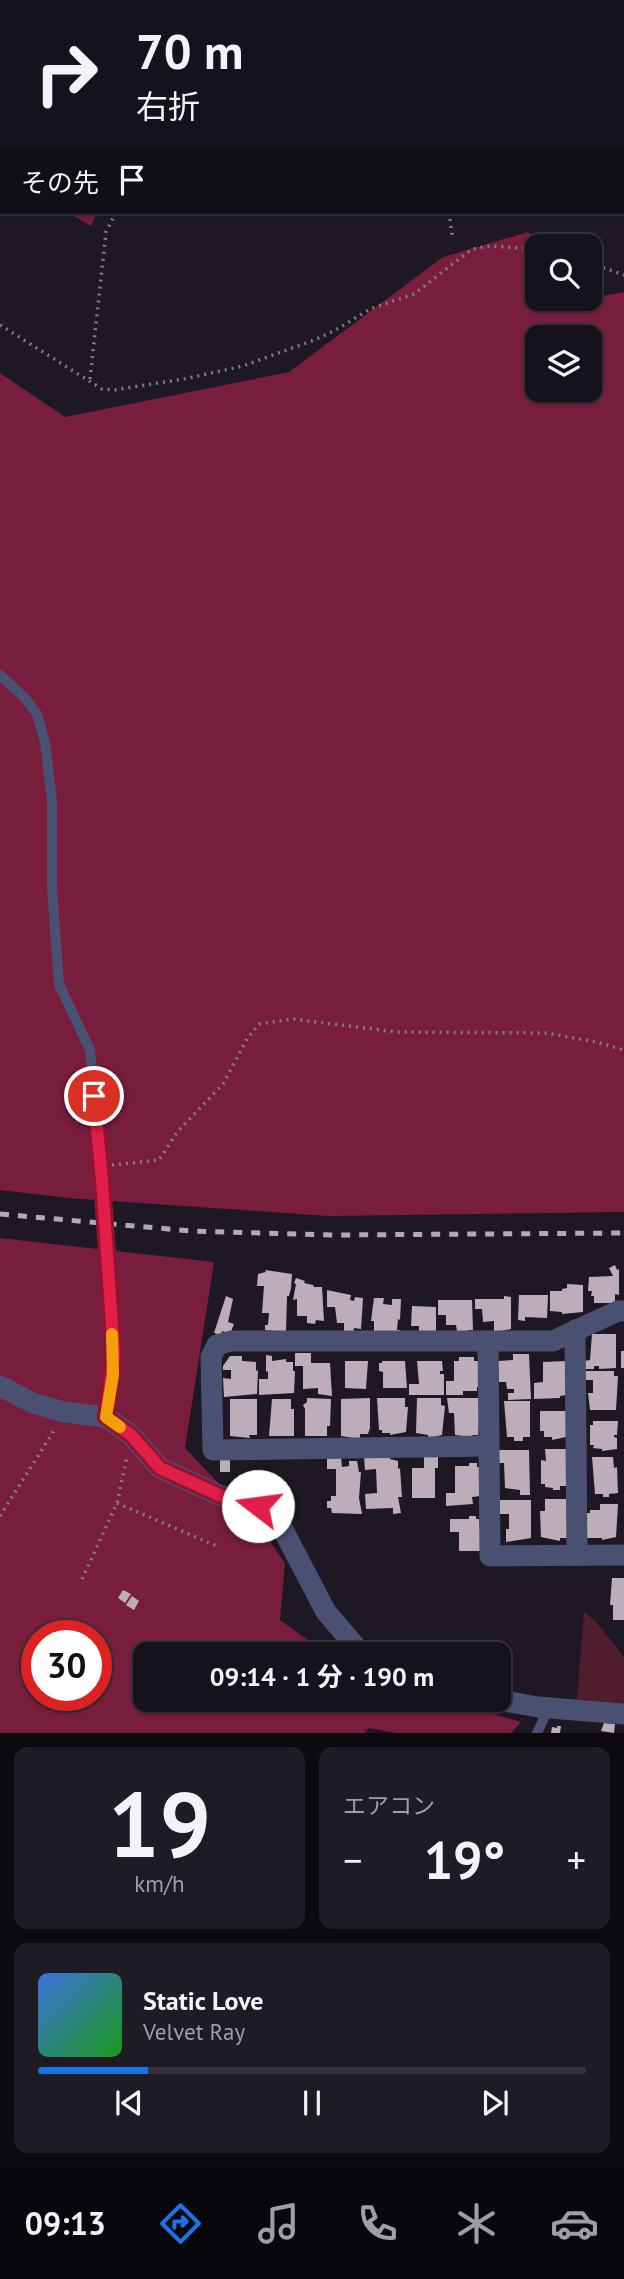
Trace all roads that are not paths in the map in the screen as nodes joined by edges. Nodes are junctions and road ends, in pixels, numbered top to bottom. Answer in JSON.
{"nodes":[{"id":1,"x":0,"y":675,"type":"edge"},
{"id":2,"x":624,"y":1311,"type":"edge"},
{"id":3,"x":575,"y":1330,"type":"junction"},
{"id":4,"x":488,"y":1341,"type":"junction"},
{"id":5,"x":0,"y":1386,"type":"edge"},
{"id":6,"x":106,"y":1417,"type":"junction"},
{"id":7,"x":489,"y":1446,"type":"junction"},
{"id":8,"x":577,"y":1555,"type":"junction"},
{"id":9,"x":624,"y":1555,"type":"edge"},
{"id":10,"x":352,"y":1642,"type":"edge"},
{"id":11,"x":511,"y":1704,"type":"edge"},
{"id":12,"x":549,"y":1707,"type":"junction"},
{"id":13,"x":624,"y":1714,"type":"edge"},
{"id":14,"x":537,"y":1733,"type":"edge"}],
"edges":[{"from":1,"to":6,"type":"lane","bridge":true},
{"from":2,"to":3,"type":"street"},
{"from":3,"to":4,"type":"street"},
{"from":3,"to":8,"type":"street"},
{"from":4,"to":7,"type":"street"},
{"from":4,"to":7,"type":"street"},
{"from":5,"to":6,"type":"street"},
{"from":6,"to":10,"type":"street"},
{"from":7,"to":8,"type":"street"},
{"from":8,"to":9,"type":"street"},
{"from":11,"to":12,"type":"street"},
{"from":12,"to":13,"type":"street"},
{"from":12,"to":14,"type":"lane"}]}
